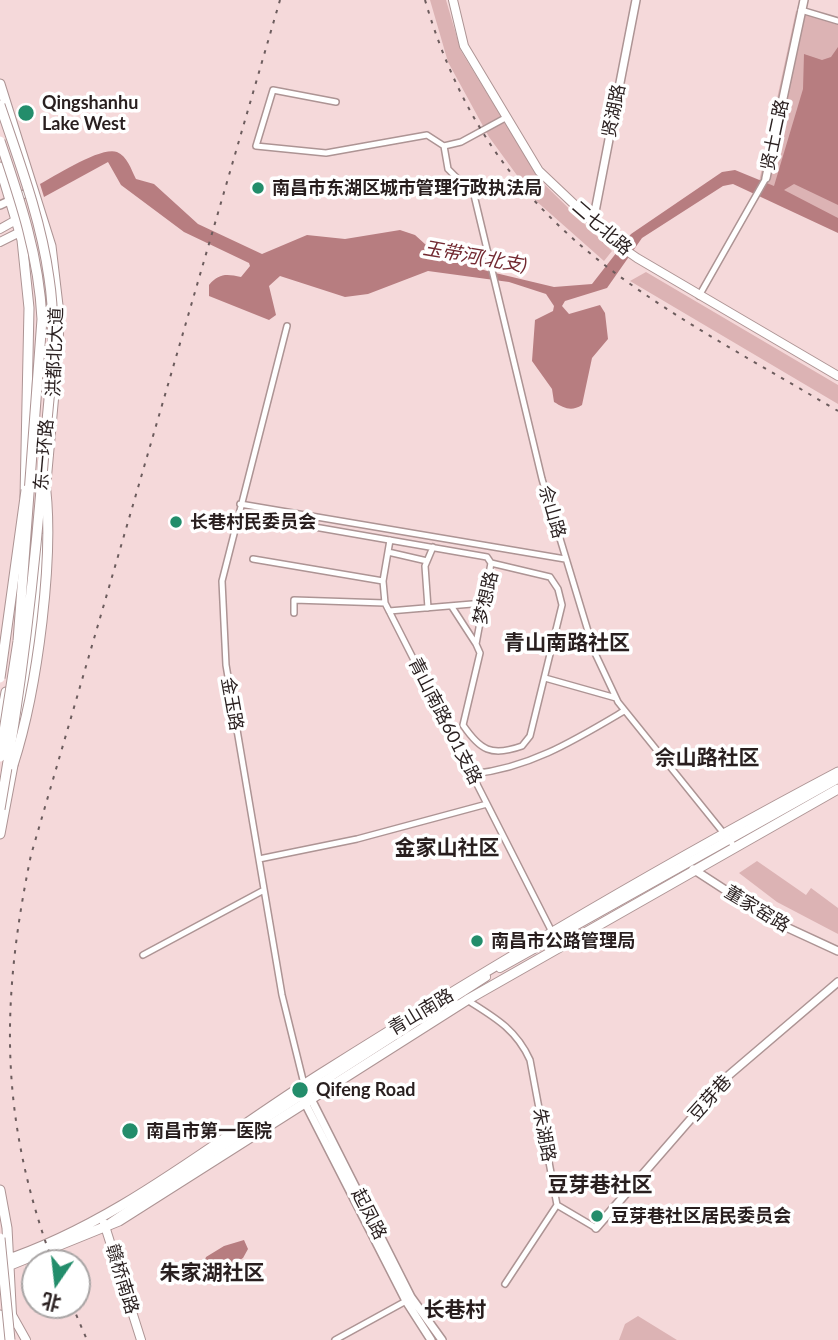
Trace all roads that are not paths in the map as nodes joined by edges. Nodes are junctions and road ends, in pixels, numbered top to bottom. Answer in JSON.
{"nodes":[{"id":1,"x":453,"y":0,"type":"edge"},
{"id":2,"x":635,"y":0,"type":"edge"},
{"id":3,"x":803,"y":0,"type":"edge"},
{"id":4,"x":801,"y":10,"type":"junction"},
{"id":5,"x":838,"y":21,"type":"edge"},
{"id":6,"x":0,"y":84,"type":"edge"},
{"id":7,"x":336,"y":102,"type":"dead end"},
{"id":8,"x":0,"y":105,"type":"edge"},
{"id":9,"x":507,"y":117,"type":"junction"},
{"id":10,"x":0,"y":141,"type":"edge"},
{"id":11,"x":444,"y":146,"type":"junction"},
{"id":12,"x":0,"y":167,"type":"edge"},
{"id":13,"x":766,"y":178,"type":"joint"},
{"id":14,"x":34,"y":189,"type":"junction"},
{"id":15,"x":10,"y":200,"type":"junction"},
{"id":16,"x":0,"y":205,"type":"edge"},
{"id":17,"x":16,"y":220,"type":"junction"},
{"id":18,"x":592,"y":221,"type":"junction"},
{"id":19,"x":0,"y":229,"type":"edge"},
{"id":20,"x":20,"y":232,"type":"junction"},
{"id":21,"x":0,"y":242,"type":"edge"},
{"id":22,"x":699,"y":296,"type":"junction"},
{"id":23,"x":287,"y":326,"type":"dead end"},
{"id":24,"x":838,"y":376,"type":"edge"},
{"id":25,"x":43,"y":470,"type":"junction"},
{"id":26,"x":30,"y":475,"type":"junction"},
{"id":27,"x":240,"y":504,"type":"junction"},
{"id":28,"x":257,"y":517,"type":"dead end"},
{"id":29,"x":390,"y":540,"type":"junction"},
{"id":30,"x":433,"y":547,"type":"junction"},
{"id":31,"x":493,"y":548,"type":"junction"},
{"id":32,"x":388,"y":552,"type":"junction"},
{"id":33,"x":253,"y":559,"type":"dead end"},
{"id":34,"x":565,"y":559,"type":"junction"},
{"id":35,"x":427,"y":561,"type":"junction"},
{"id":36,"x":491,"y":563,"type":"junction"},
{"id":37,"x":383,"y":580,"type":"junction"},
{"id":38,"x":384,"y":603,"type":"junction"},
{"id":39,"x":484,"y":603,"type":"junction"},
{"id":40,"x":452,"y":607,"type":"junction"},
{"id":41,"x":428,"y":608,"type":"junction"},
{"id":42,"x":389,"y":611,"type":"junction"},
{"id":43,"x":294,"y":613,"type":"dead end"},
{"id":44,"x":476,"y":644,"type":"junction"},
{"id":45,"x":0,"y":678,"type":"edge"},
{"id":46,"x":545,"y":678,"type":"junction"},
{"id":47,"x":615,"y":698,"type":"junction"},
{"id":48,"x":624,"y":710,"type":"junction"},
{"id":49,"x":0,"y":724,"type":"edge"},
{"id":50,"x":0,"y":757,"type":"edge"},
{"id":51,"x":13,"y":765,"type":"junction"},
{"id":52,"x":838,"y":772,"type":"edge"},
{"id":53,"x":472,"y":774,"type":"junction"},
{"id":54,"x":837,"y":787,"type":"edge"},
{"id":55,"x":487,"y":804,"type":"junction"},
{"id":56,"x":0,"y":809,"type":"edge"},
{"id":57,"x":0,"y":834,"type":"edge"},
{"id":58,"x":730,"y":840,"type":"junction"},
{"id":59,"x":259,"y":859,"type":"junction"},
{"id":60,"x":686,"y":864,"type":"junction"},
{"id":61,"x":264,"y":890,"type":"junction"},
{"id":62,"x":552,"y":932,"type":"junction"},
{"id":63,"x":838,"y":951,"type":"edge"},
{"id":64,"x":144,"y":955,"type":"dead end"},
{"id":65,"x":838,"y":982,"type":"edge"},
{"id":66,"x":467,"y":1000,"type":"junction"},
{"id":67,"x":304,"y":1093,"type":"junction"},
{"id":68,"x":0,"y":1190,"type":"edge"},
{"id":69,"x":557,"y":1205,"type":"junction"},
{"id":70,"x":104,"y":1223,"type":"junction"},
{"id":71,"x":596,"y":1228,"type":"joint"},
{"id":72,"x":0,"y":1238,"type":"edge"},
{"id":73,"x":5,"y":1264,"type":"edge"},
{"id":74,"x":505,"y":1284,"type":"dead end"},
{"id":75,"x":406,"y":1301,"type":"junction"},
{"id":76,"x":0,"y":1315,"type":"edge"},
{"id":77,"x":12,"y":1315,"type":"junction"},
{"id":78,"x":1,"y":1340,"type":"edge"},
{"id":79,"x":11,"y":1340,"type":"edge"},
{"id":80,"x":26,"y":1340,"type":"edge"},
{"id":81,"x":141,"y":1340,"type":"edge"},
{"id":82,"x":335,"y":1340,"type":"edge"},
{"id":83,"x":431,"y":1340,"type":"edge"},
{"id":84,"x":442,"y":1340,"type":"edge"}],
"edges":[{"from":1,"to":9,"type":"main road","name":"二七北路"},
{"from":2,"to":18,"type":"street","name":"贤湖路"},
{"from":3,"to":4,"type":"street","name":"贤士二路"},
{"from":4,"to":5,"type":"street"},
{"from":4,"to":13,"type":"street","name":"贤士二路"},
{"from":6,"to":14,"type":"main road","name":"洪都北大道"},
{"from":7,"to":11,"type":"street"},
{"from":8,"to":25,"type":"main road","name":"东一环路","bridge":true},
{"from":9,"to":11,"type":"street"},
{"from":9,"to":18,"type":"main road","name":"二七北路"},
{"from":10,"to":26,"type":"main road","name":"东一环路","bridge":true},
{"from":11,"to":34,"type":"street","name":"佘山路"},
{"from":12,"to":15,"type":"main road","name":"洪都北大道"},
{"from":13,"to":22,"type":"street","name":"贤士二路"},
{"from":14,"to":15,"type":"street"},
{"from":14,"to":51,"type":"main road","name":"洪都北大道"},
{"from":15,"to":16,"type":"street"},
{"from":15,"to":17,"type":"main road","name":"洪都北大道"},
{"from":17,"to":19,"type":"main road"},
{"from":17,"to":20,"type":"main road","name":"洪都北大道"},
{"from":18,"to":22,"type":"main road","name":"二七北路"},
{"from":20,"to":21,"type":"main road"},
{"from":20,"to":49,"type":"main road","name":"洪都北大道"},
{"from":22,"to":24,"type":"main road","name":"二七北路"},
{"from":23,"to":27,"type":"street","name":"金玉路"},
{"from":25,"to":51,"type":"main road","bridge":true},
{"from":25,"to":56,"type":"main road","name":"东一环路","bridge":true},
{"from":26,"to":45,"type":"main road","bridge":true},
{"from":26,"to":50,"type":"main road","name":"东一环路","bridge":true},
{"from":27,"to":31,"type":"street"},
{"from":27,"to":59,"type":"street","name":"金玉路"},
{"from":28,"to":29,"type":"street"},
{"from":29,"to":30,"type":"street"},
{"from":29,"to":32,"type":"street"},
{"from":30,"to":35,"type":"street"},
{"from":30,"to":36,"type":"street"},
{"from":31,"to":34,"type":"street"},
{"from":31,"to":36,"type":"street"},
{"from":32,"to":35,"type":"street"},
{"from":32,"to":37,"type":"street"},
{"from":33,"to":37,"type":"street"},
{"from":34,"to":47,"type":"street","name":"佘山路"},
{"from":35,"to":41,"type":"street"},
{"from":36,"to":39,"type":"street","name":"梦想路"},
{"from":36,"to":46,"type":"street","name":"梦想路"},
{"from":37,"to":38,"type":"street"},
{"from":38,"to":42,"type":"street","name":"青山南路601支路"},
{"from":38,"to":43,"type":"street"},
{"from":39,"to":40,"type":"street"},
{"from":39,"to":44,"type":"street","name":"梦想路"},
{"from":40,"to":41,"type":"street"},
{"from":40,"to":44,"type":"street"},
{"from":41,"to":42,"type":"street"},
{"from":42,"to":53,"type":"street","name":"青山南路601支路"},
{"from":44,"to":46,"type":"street","name":"梦想路"},
{"from":46,"to":47,"type":"street"},
{"from":47,"to":48,"type":"street","name":"佘山路"},
{"from":48,"to":53,"type":"street"},
{"from":48,"to":58,"type":"street","name":"佘山路"},
{"from":51,"to":57,"type":"main road","name":"洪都北大道"},
{"from":52,"to":58,"type":"main road","name":"青山南路"},
{"from":53,"to":55,"type":"street","name":"青山南路601支路"},
{"from":54,"to":58,"type":"main road","name":"青山南路"},
{"from":55,"to":59,"type":"street"},
{"from":55,"to":62,"type":"street","name":"青山南路601支路"},
{"from":58,"to":60,"type":"main road","name":"青山南路"},
{"from":58,"to":60,"type":"main road","name":"青山南路"},
{"from":59,"to":61,"type":"street","name":"金玉路"},
{"from":60,"to":62,"type":"main road","name":"青山南路"},
{"from":60,"to":63,"type":"street","name":"董家窑路"},
{"from":60,"to":66,"type":"main road","name":"青山南路"},
{"from":60,"to":67,"type":"main road"},
{"from":61,"to":64,"type":"street"},
{"from":61,"to":67,"type":"street","name":"金玉路"},
{"from":62,"to":67,"type":"main road","name":"青山南路"},
{"from":65,"to":71,"type":"street","name":"豆芽巷"},
{"from":66,"to":67,"type":"main road","name":"青山南路"},
{"from":66,"to":69,"type":"street","name":"朱湖路"},
{"from":67,"to":70,"type":"main road","name":"青山南路"},
{"from":67,"to":70,"type":"main road","name":"青山南路"},
{"from":67,"to":75,"type":"street","name":"起凤路"},
{"from":67,"to":84,"type":"street","name":"起凤路"},
{"from":68,"to":73,"type":"main road"},
{"from":69,"to":71,"type":"street"},
{"from":69,"to":74,"type":"street"},
{"from":70,"to":73,"type":"main road","name":"青山南路"},
{"from":70,"to":81,"type":"main road","name":"赣桥南路"},
{"from":72,"to":79,"type":"main road","bridge":true},
{"from":73,"to":77,"type":"main road"},
{"from":75,"to":82,"type":"street"},
{"from":75,"to":83,"type":"street","name":"起凤路"},
{"from":76,"to":78,"type":"main road"},
{"from":77,"to":79,"type":"main road"},
{"from":77,"to":80,"type":"main road"}]}
